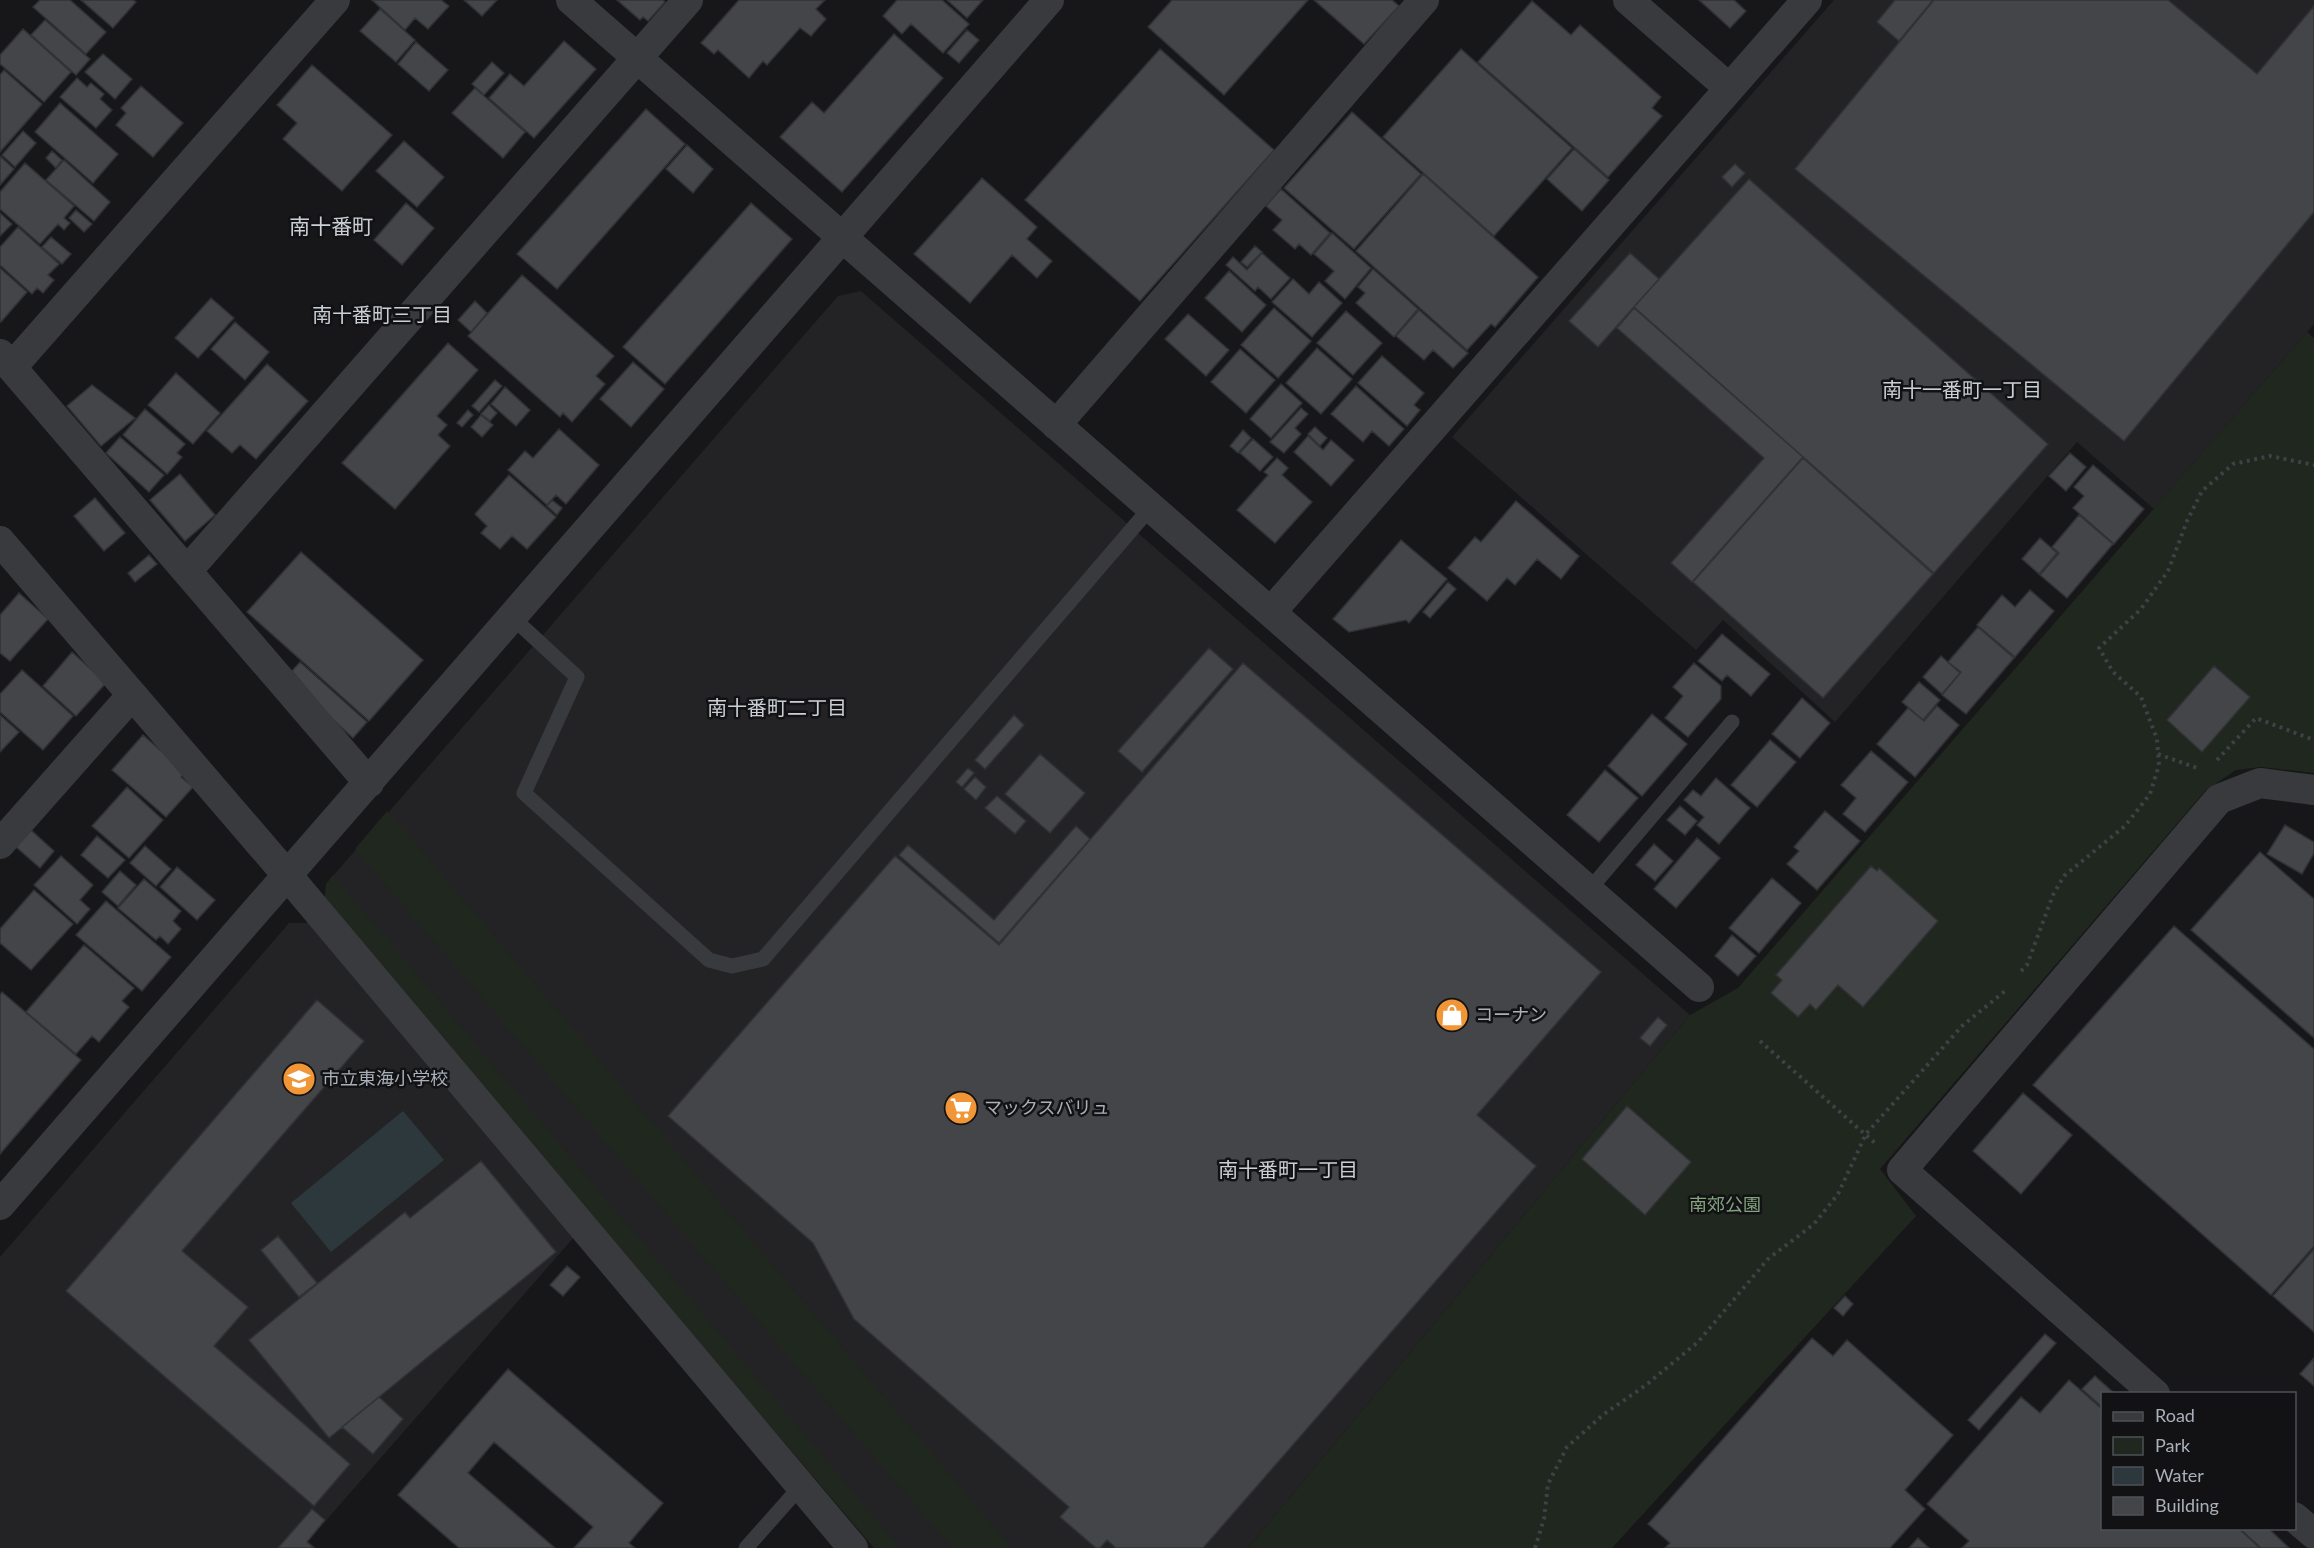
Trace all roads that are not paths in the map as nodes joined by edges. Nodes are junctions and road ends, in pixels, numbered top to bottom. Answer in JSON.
{"nodes":[{"id":1,"x":335,"y":0,"type":"edge"},
{"id":2,"x":571,"y":0,"type":"edge"},
{"id":3,"x":687,"y":0,"type":"edge"},
{"id":4,"x":1049,"y":0,"type":"edge"},
{"id":5,"x":1424,"y":0,"type":"edge"},
{"id":6,"x":1628,"y":0,"type":"edge"},
{"id":7,"x":1807,"y":0,"type":"edge"},
{"id":8,"x":637,"y":58,"type":"junction"},
{"id":9,"x":1729,"y":88,"type":"junction"},
{"id":10,"x":843,"y":238,"type":"junction"},
{"id":11,"x":6,"y":360,"type":"edge"},
{"id":12,"x":1056,"y":425,"type":"junction"},
{"id":13,"x":1150,"y":507,"type":"junction"},
{"id":14,"x":0,"y":542,"type":"edge"},
{"id":15,"x":187,"y":572,"type":"junction"},
{"id":16,"x":1271,"y":612,"type":"junction"},
{"id":17,"x":513,"y":618,"type":"junction"},
{"id":18,"x":132,"y":695,"type":"junction"},
{"id":19,"x":1732,"y":722,"type":"dead end"},
{"id":20,"x":369,"y":783,"type":"junction"},
{"id":21,"x":2314,"y":790,"type":"edge"},
{"id":22,"x":0,"y":844,"type":"edge"},
{"id":23,"x":287,"y":875,"type":"junction"},
{"id":24,"x":1588,"y":890,"type":"junction"},
{"id":25,"x":1699,"y":987,"type":"dead end"},
{"id":26,"x":0,"y":1205,"type":"edge"},
{"id":27,"x":2153,"y":1392,"type":"edge"},
{"id":28,"x":801,"y":1486,"type":"junction"},
{"id":29,"x":2296,"y":1518,"type":"edge"},
{"id":30,"x":2314,"y":1534,"type":"edge"},
{"id":31,"x":746,"y":1548,"type":"edge"},
{"id":32,"x":853,"y":1548,"type":"edge"}],
"edges":[{"from":1,"to":11,"type":"street"},
{"from":2,"to":8,"type":"street"},
{"from":3,"to":8,"type":"street"},
{"from":4,"to":10,"type":"street"},
{"from":5,"to":12,"type":"street"},
{"from":6,"to":9,"type":"street"},
{"from":7,"to":9,"type":"street"},
{"from":8,"to":10,"type":"street"},
{"from":8,"to":15,"type":"street"},
{"from":9,"to":16,"type":"street"},
{"from":10,"to":12,"type":"street"},
{"from":10,"to":17,"type":"street"},
{"from":11,"to":15,"type":"street"},
{"from":12,"to":13,"type":"street"},
{"from":13,"to":16,"type":"street"},
{"from":13,"to":17,"type":"lane"},
{"from":14,"to":18,"type":"street"},
{"from":15,"to":20,"type":"street"},
{"from":16,"to":24,"type":"street"},
{"from":17,"to":20,"type":"street"},
{"from":18,"to":22,"type":"street"},
{"from":18,"to":23,"type":"street"},
{"from":19,"to":24,"type":"lane"},
{"from":20,"to":23,"type":"street"},
{"from":21,"to":27,"type":"street"},
{"from":23,"to":26,"type":"street"},
{"from":23,"to":28,"type":"street"},
{"from":24,"to":25,"type":"street"},
{"from":28,"to":31,"type":"lane"},
{"from":28,"to":32,"type":"street"},
{"from":29,"to":30,"type":"street"}]}
